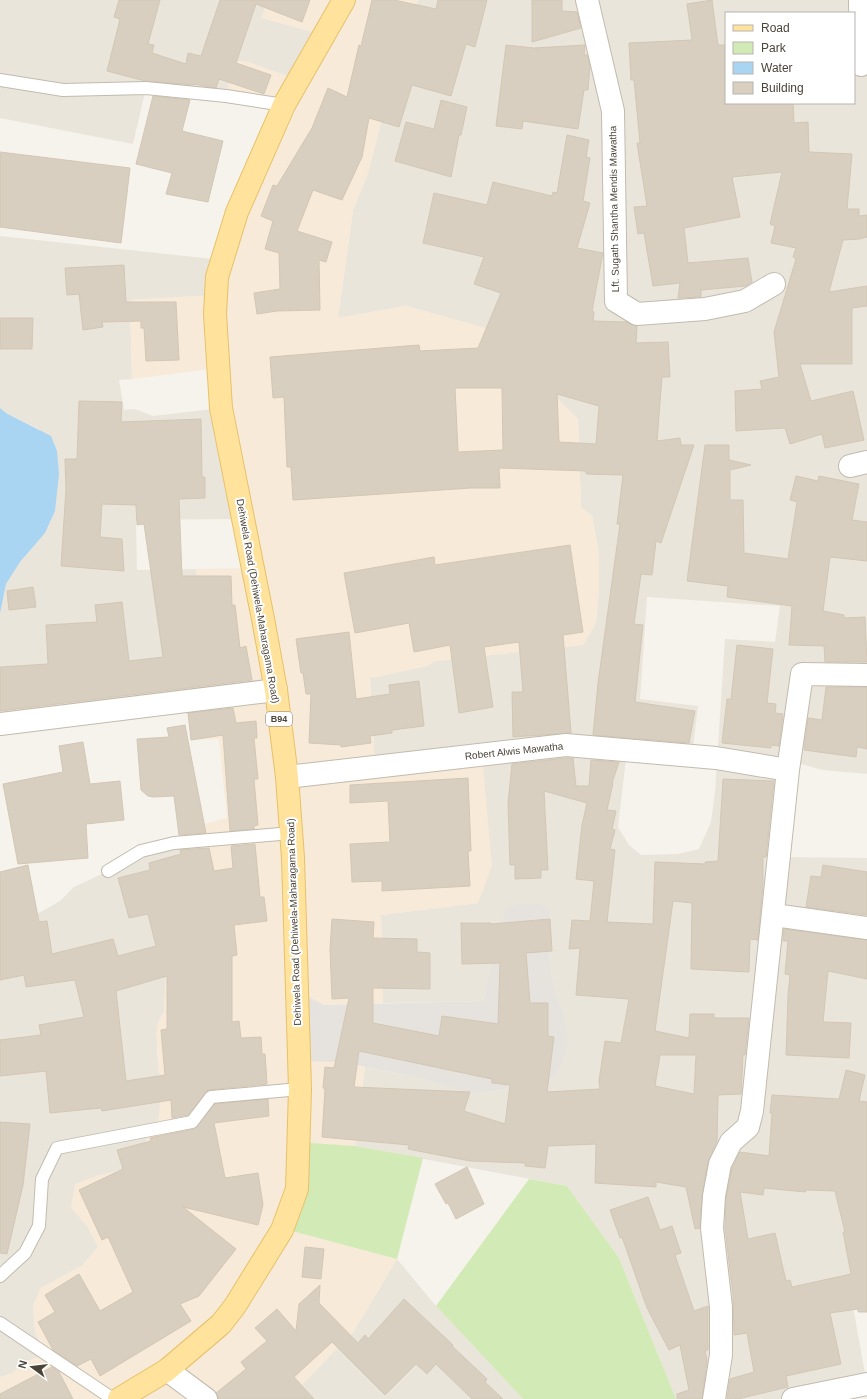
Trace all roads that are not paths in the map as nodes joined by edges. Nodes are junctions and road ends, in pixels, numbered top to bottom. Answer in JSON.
{"nodes":[{"id":1,"x":344,"y":0,"type":"edge"},
{"id":2,"x":587,"y":0,"type":"edge"},
{"id":3,"x":860,"y":0,"type":"edge"},
{"id":4,"x":861,"y":65,"type":"dead end"},
{"id":5,"x":0,"y":80,"type":"edge"},
{"id":6,"x":284,"y":105,"type":"junction"},
{"id":7,"x":774,"y":284,"type":"dead end"},
{"id":8,"x":867,"y":675,"type":"edge"},
{"id":9,"x":276,"y":690,"type":"junction"},
{"id":10,"x":0,"y":724,"type":"edge"},
{"id":11,"x":788,"y":770,"type":"junction"},
{"id":12,"x":287,"y":777,"type":"junction"},
{"id":13,"x":292,"y":832,"type":"junction"},
{"id":14,"x":108,"y":871,"type":"dead end"},
{"id":15,"x":774,"y":915,"type":"junction"},
{"id":16,"x":867,"y":928,"type":"edge"},
{"id":17,"x":300,"y":1089,"type":"junction"},
{"id":18,"x":0,"y":1276,"type":"edge"},
{"id":19,"x":0,"y":1324,"type":"edge"},
{"id":20,"x":167,"y":1370,"type":"junction"},
{"id":21,"x":867,"y":1384,"type":"edge"},
{"id":22,"x":114,"y":1399,"type":"edge"},
{"id":23,"x":119,"y":1399,"type":"edge"},
{"id":24,"x":206,"y":1399,"type":"edge"},
{"id":25,"x":714,"y":1399,"type":"edge"},
{"id":26,"x":793,"y":1399,"type":"edge"}],
"edges":[{"from":1,"to":6,"type":"main road","name":"Dehiwela Road (Dehiwela-Maharagama Road)","number":"B94"},
{"from":2,"to":7,"type":"street","name":"Lft. Sugath Shantha Mendis Mawatha"},
{"from":3,"to":4,"type":"street"},
{"from":5,"to":6,"type":"lane"},
{"from":6,"to":9,"type":"main road","name":"Dehiwela Road (Dehiwela-Maharagama Road)","number":"B94"},
{"from":8,"to":11,"type":"street"},
{"from":9,"to":10,"type":"street"},
{"from":9,"to":12,"type":"main road","name":"Dehiwela Road (Dehiwela-Maharagama Road)","number":"B94"},
{"from":11,"to":12,"type":"street","name":"Robert Alwis Mawatha"},
{"from":11,"to":15,"type":"street"},
{"from":12,"to":13,"type":"main road","name":"Dehiwela Road (Dehiwela-Maharagama Road)","number":"B94"},
{"from":13,"to":14,"type":"lane"},
{"from":13,"to":17,"type":"main road","name":"Dehiwela Road (Dehiwela-Maharagama Road)","number":"B94"},
{"from":15,"to":16,"type":"street"},
{"from":15,"to":25,"type":"street"},
{"from":17,"to":18,"type":"lane"},
{"from":17,"to":20,"type":"main road","name":"Dehiwela Road (Dehiwela-Maharagama Road)","number":"B94"},
{"from":19,"to":22,"type":"lane"},
{"from":20,"to":23,"type":"main road","name":"Dehiwela Road (Dehiwela-Maharagama Road)","number":"B94"},
{"from":20,"to":24,"type":"street"},
{"from":21,"to":26,"type":"street"}]}
